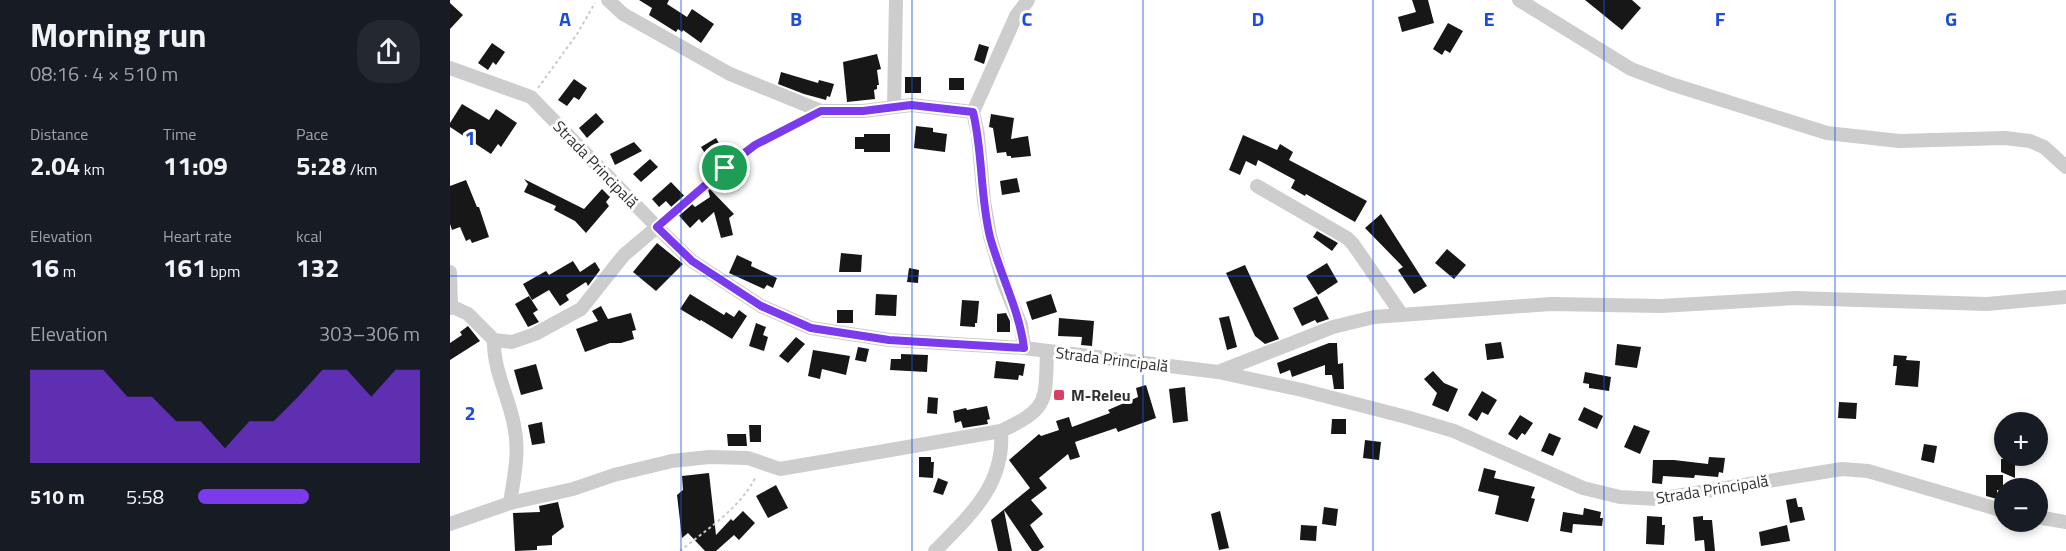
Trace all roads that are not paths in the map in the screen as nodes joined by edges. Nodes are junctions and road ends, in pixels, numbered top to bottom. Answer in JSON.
{"nodes":[{"id":1,"x":608,"y":0,"type":"edge"},
{"id":2,"x":896,"y":0,"type":"edge"},
{"id":3,"x":1028,"y":0,"type":"edge"},
{"id":4,"x":1520,"y":0,"type":"edge"},
{"id":5,"x":450,"y":68,"type":"edge"},
{"id":6,"x":894,"y":107,"type":"junction"},
{"id":7,"x":973,"y":112,"type":"junction"},
{"id":8,"x":2066,"y":167,"type":"edge"},
{"id":9,"x":1257,"y":186,"type":"dead end"},
{"id":10,"x":657,"y":227,"type":"junction"},
{"id":11,"x":450,"y":272,"type":"edge"},
{"id":12,"x":2066,"y":297,"type":"edge"},
{"id":13,"x":451,"y":307,"type":"edge"},
{"id":14,"x":1402,"y":315,"type":"junction"},
{"id":15,"x":494,"y":340,"type":"junction"},
{"id":16,"x":1024,"y":348,"type":"junction"},
{"id":17,"x":1047,"y":352,"type":"junction"},
{"id":18,"x":1218,"y":372,"type":"junction"},
{"id":19,"x":1001,"y":431,"type":"junction"},
{"id":20,"x":510,"y":504,"type":"junction"},
{"id":21,"x":1994,"y":508,"type":"edge"},
{"id":22,"x":2048,"y":519,"type":"edge"},
{"id":23,"x":2066,"y":522,"type":"edge"},
{"id":24,"x":450,"y":524,"type":"edge"},
{"id":25,"x":935,"y":551,"type":"edge"}],
"edges":[{"from":1,"to":6,"type":"street"},
{"from":2,"to":6,"type":"street"},
{"from":3,"to":7,"type":"street"},
{"from":4,"to":8,"type":"street"},
{"from":5,"to":10,"type":"street","name":"Strada Principală"},
{"from":6,"to":7,"type":"street"},
{"from":7,"to":16,"type":"street"},
{"from":9,"to":14,"type":"street"},
{"from":10,"to":15,"type":"street"},
{"from":10,"to":16,"type":"street","name":"Strada Principală"},
{"from":11,"to":13,"type":"street"},
{"from":12,"to":14,"type":"street","name":"Strada Principală"},
{"from":13,"to":15,"type":"street"},
{"from":14,"to":18,"type":"street","name":"Strada Principală"},
{"from":15,"to":20,"type":"street"},
{"from":16,"to":17,"type":"street","name":"Strada Principală"},
{"from":17,"to":18,"type":"street","name":"Strada Principală"},
{"from":17,"to":19,"type":"street"},
{"from":18,"to":21,"type":"street","name":"Strada Principală"},
{"from":19,"to":20,"type":"street"},
{"from":19,"to":25,"type":"street"},
{"from":20,"to":24,"type":"street"},
{"from":22,"to":23,"type":"street"}]}
